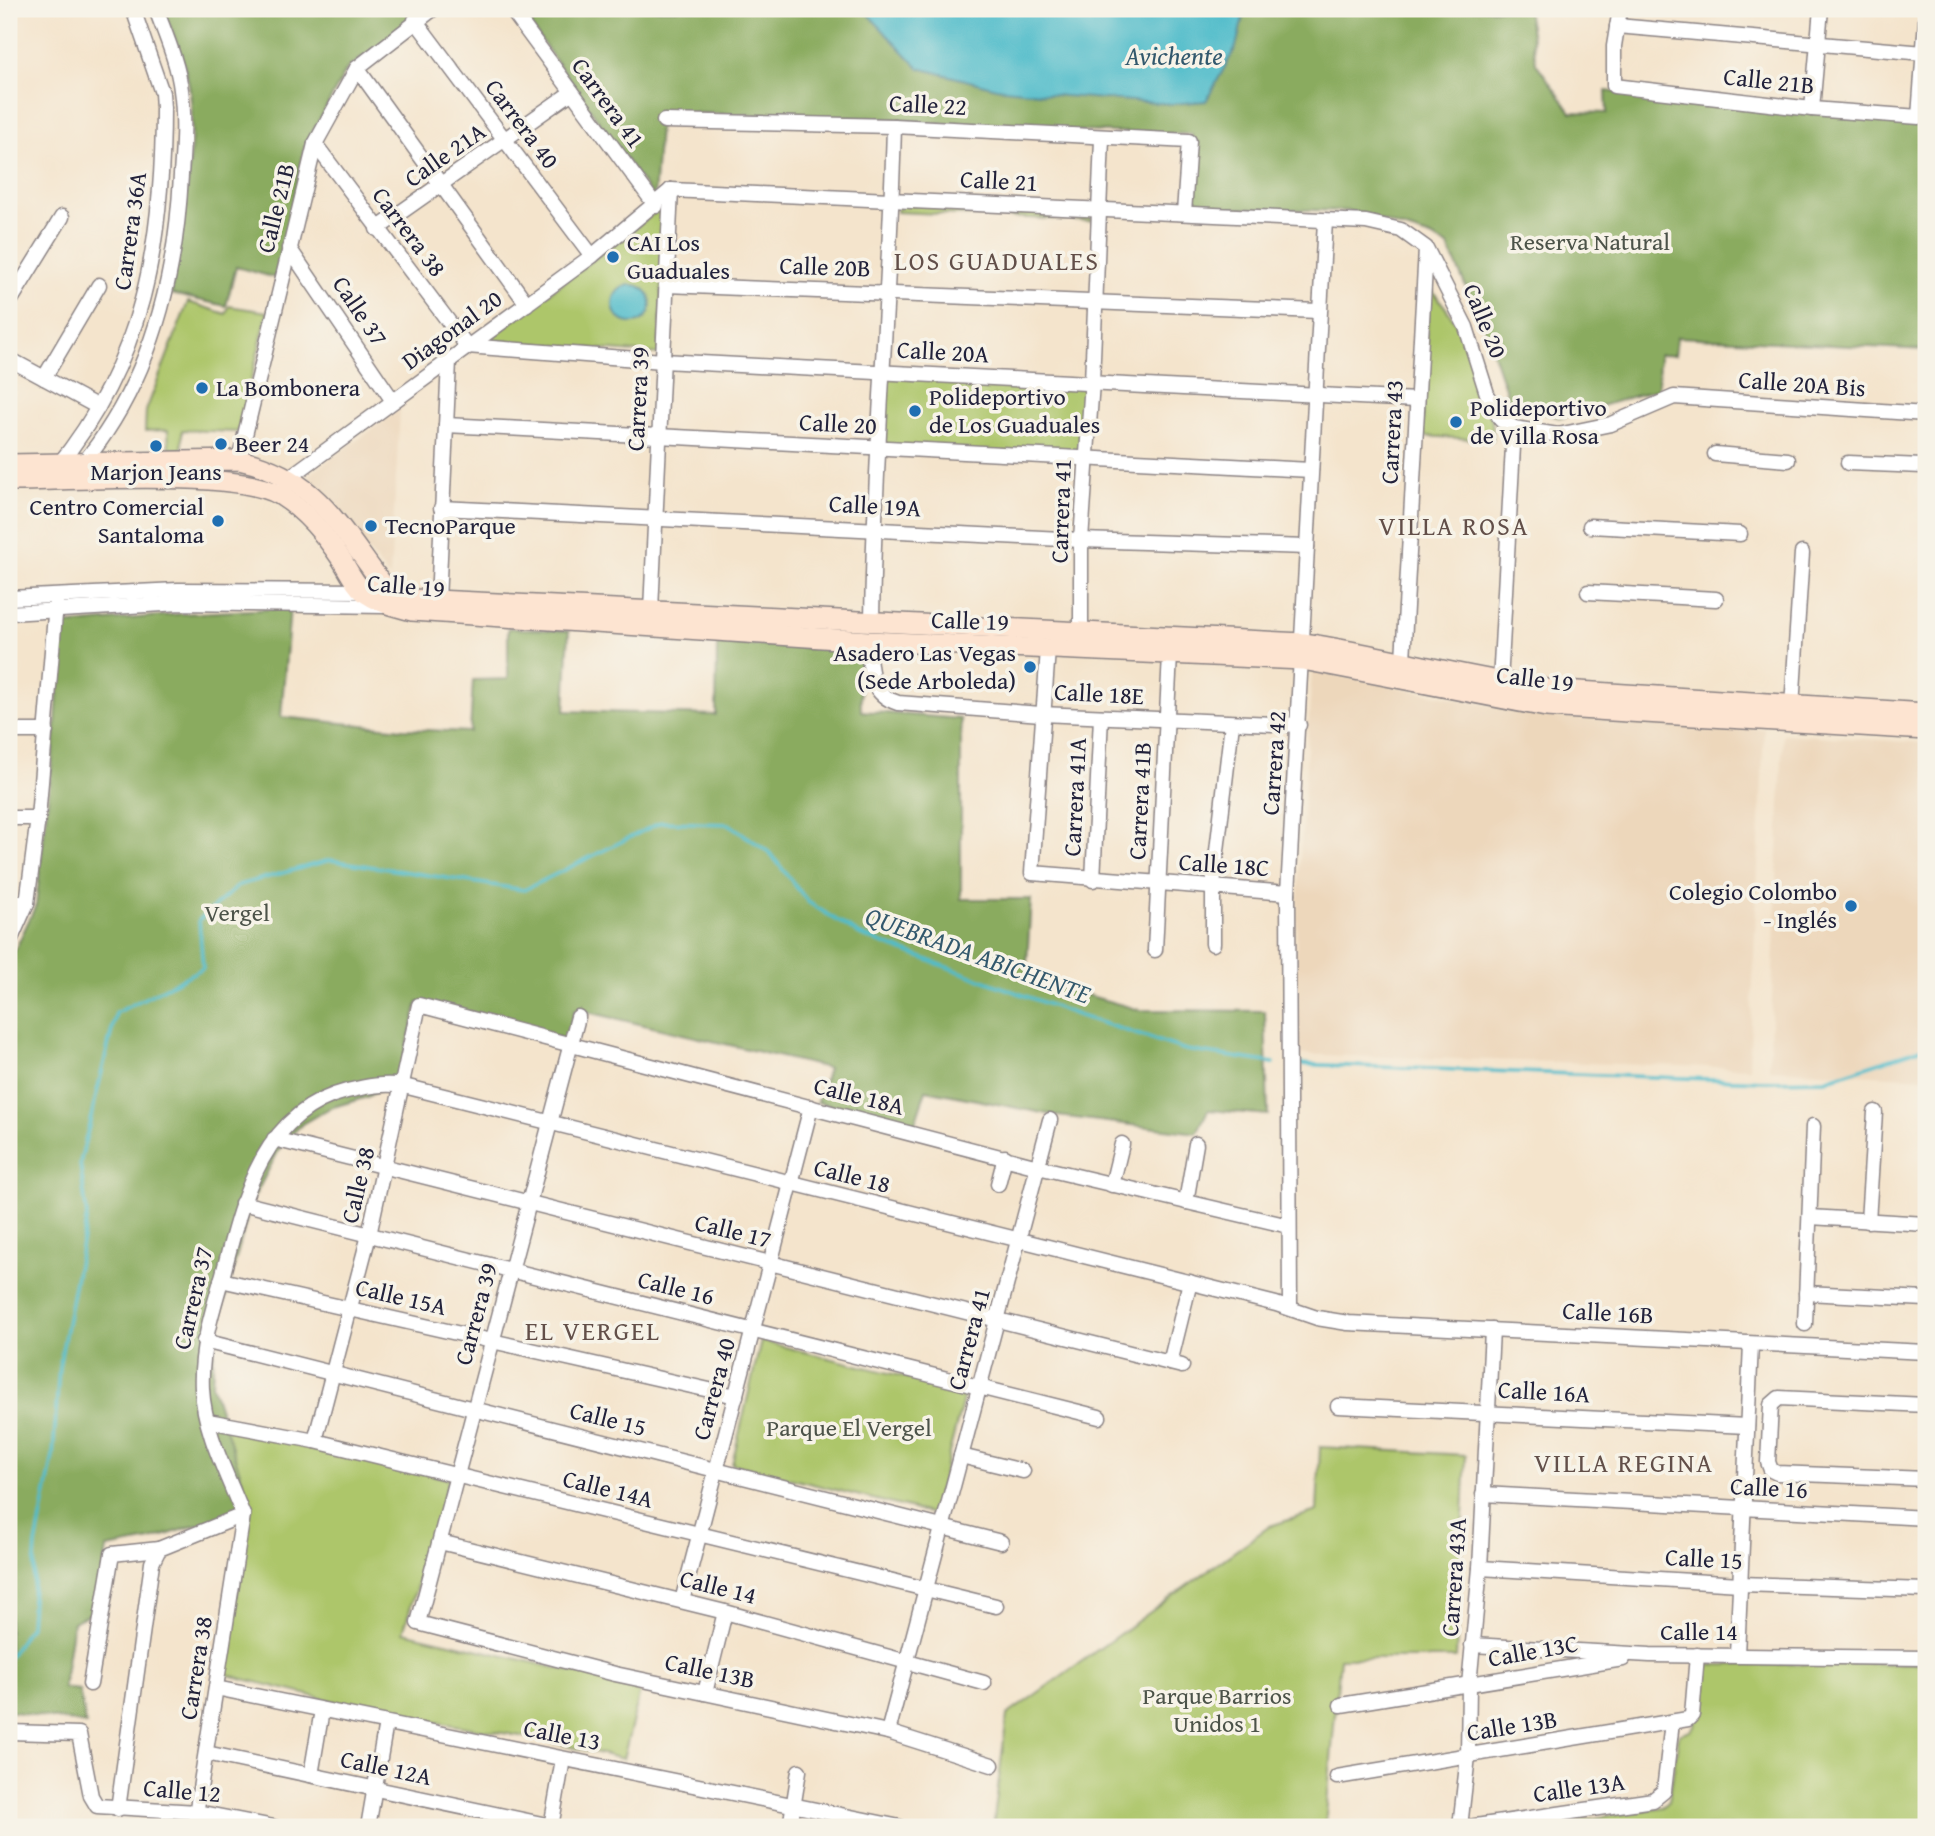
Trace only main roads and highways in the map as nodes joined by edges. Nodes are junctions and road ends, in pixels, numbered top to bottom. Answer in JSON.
{"nodes":[{"id":1,"x":9,"y":464,"type":"edge"},
{"id":2,"x":64,"y":472,"type":"junction"},
{"id":3,"x":9,"y":481,"type":"edge"},
{"id":4,"x":392,"y":599,"type":"junction"},
{"id":5,"x":870,"y":632,"type":"junction"},
{"id":6,"x":1303,"y":652,"type":"junction"},
{"id":7,"x":1926,"y":713,"type":"edge"},
{"id":8,"x":1926,"y":730,"type":"edge"}],
"edges":[{"from":1,"to":2,"type":"main road"},
{"from":2,"to":3,"type":"main road"},
{"from":2,"to":4,"type":"main road"},
{"from":2,"to":4,"type":"main road"},
{"from":4,"to":5,"type":"main road","name":"Calle 19"},
{"from":4,"to":5,"type":"main road","name":"Calle 19"},
{"from":5,"to":6,"type":"main road","name":"Calle 19"},
{"from":5,"to":6,"type":"main road","name":"Calle 19"},
{"from":6,"to":7,"type":"main road","name":"Calle 19"},
{"from":6,"to":8,"type":"main road","name":"Calle 19"}]}
